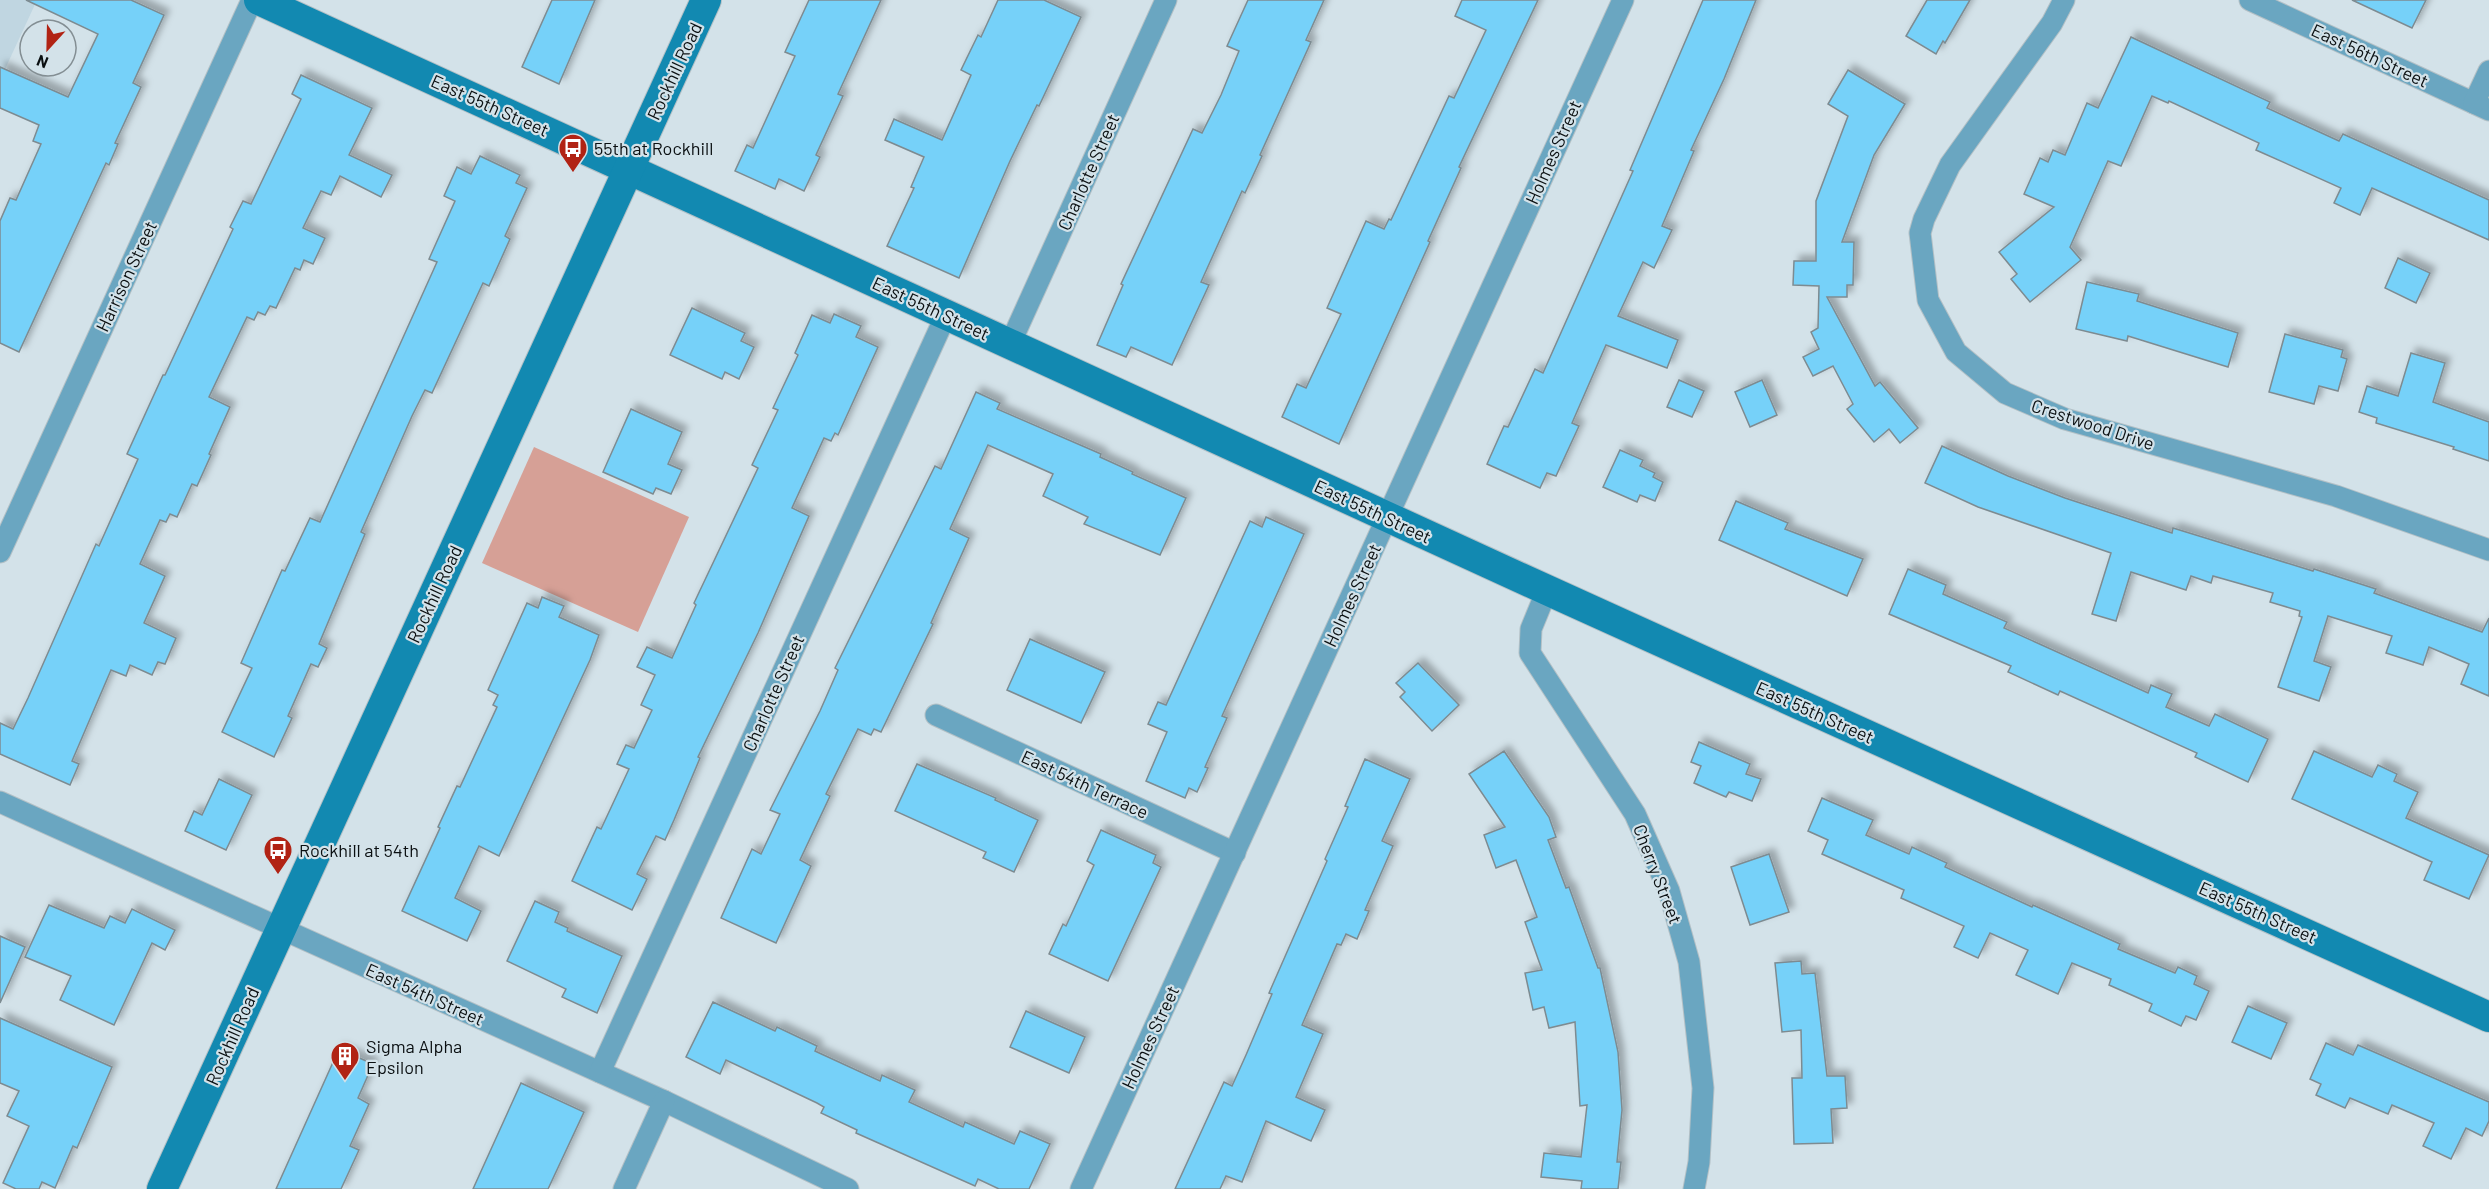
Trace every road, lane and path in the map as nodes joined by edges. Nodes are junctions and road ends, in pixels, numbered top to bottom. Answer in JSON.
{"nodes":[{"id":1,"x":252,"y":0,"type":"edge"},
{"id":2,"x":259,"y":0,"type":"edge"},
{"id":3,"x":706,"y":0,"type":"edge"},
{"id":4,"x":1166,"y":0,"type":"edge"},
{"id":5,"x":1623,"y":0,"type":"edge"},
{"id":6,"x":2064,"y":0,"type":"edge"},
{"id":7,"x":2250,"y":0,"type":"edge"},
{"id":8,"x":2489,"y":71,"type":"edge"},
{"id":9,"x":2482,"y":107,"type":"edge"},
{"id":10,"x":629,"y":169,"type":"junction"},
{"id":11,"x":946,"y":315,"type":"junction"},
{"id":12,"x":1010,"y":344,"type":"junction"},
{"id":13,"x":1387,"y":518,"type":"junction"},
{"id":14,"x":2489,"y":550,"type":"edge"},
{"id":15,"x":0,"y":552,"type":"edge"},
{"id":16,"x":1546,"y":590,"type":"junction"},
{"id":17,"x":936,"y":715,"type":"dead end"},
{"id":18,"x":0,"y":801,"type":"edge"},
{"id":19,"x":1234,"y":853,"type":"junction"},
{"id":20,"x":281,"y":929,"type":"junction"},
{"id":21,"x":2489,"y":1017,"type":"edge"},
{"id":22,"x":600,"y":1072,"type":"junction"},
{"id":23,"x":664,"y":1101,"type":"junction"},
{"id":24,"x":162,"y":1189,"type":"edge"},
{"id":25,"x":624,"y":1189,"type":"edge"},
{"id":26,"x":848,"y":1189,"type":"edge"},
{"id":27,"x":1081,"y":1189,"type":"edge"},
{"id":28,"x":1694,"y":1189,"type":"edge"}],
"edges":[{"from":1,"to":15,"type":"street","name":"Harrison Street"},
{"from":2,"to":10,"type":"main road","name":"East 55th Street"},
{"from":3,"to":10,"type":"main road","name":"Rockhill Road"},
{"from":4,"to":12,"type":"street","name":"Charlotte Street"},
{"from":5,"to":13,"type":"street","name":"Holmes Street"},
{"from":6,"to":14,"type":"street","name":"Crestwood Drive"},
{"from":7,"to":9,"type":"street","name":"East 56th Street"},
{"from":8,"to":9,"type":"street"},
{"from":10,"to":11,"type":"main road","name":"East 55th Street"},
{"from":10,"to":20,"type":"main road","name":"Rockhill Road"},
{"from":11,"to":12,"type":"main road","name":"East 55th Street"},
{"from":11,"to":22,"type":"street","name":"Charlotte Street"},
{"from":12,"to":13,"type":"main road","name":"East 55th Street"},
{"from":13,"to":16,"type":"main road","name":"East 55th Street"},
{"from":13,"to":19,"type":"street","name":"Holmes Street"},
{"from":16,"to":21,"type":"main road","name":"East 55th Street"},
{"from":16,"to":28,"type":"street","name":"Cherry Street"},
{"from":17,"to":19,"type":"street","name":"East 54th Terrace"},
{"from":18,"to":20,"type":"street","name":"East 54th Street"},
{"from":19,"to":27,"type":"street","name":"Holmes Street"},
{"from":20,"to":22,"type":"street","name":"East 54th Street"},
{"from":20,"to":24,"type":"main road","name":"Rockhill Road"},
{"from":22,"to":23,"type":"street","name":"East 54th Street"},
{"from":23,"to":25,"type":"street"},
{"from":23,"to":26,"type":"street","name":"East 54th Street"}]}
